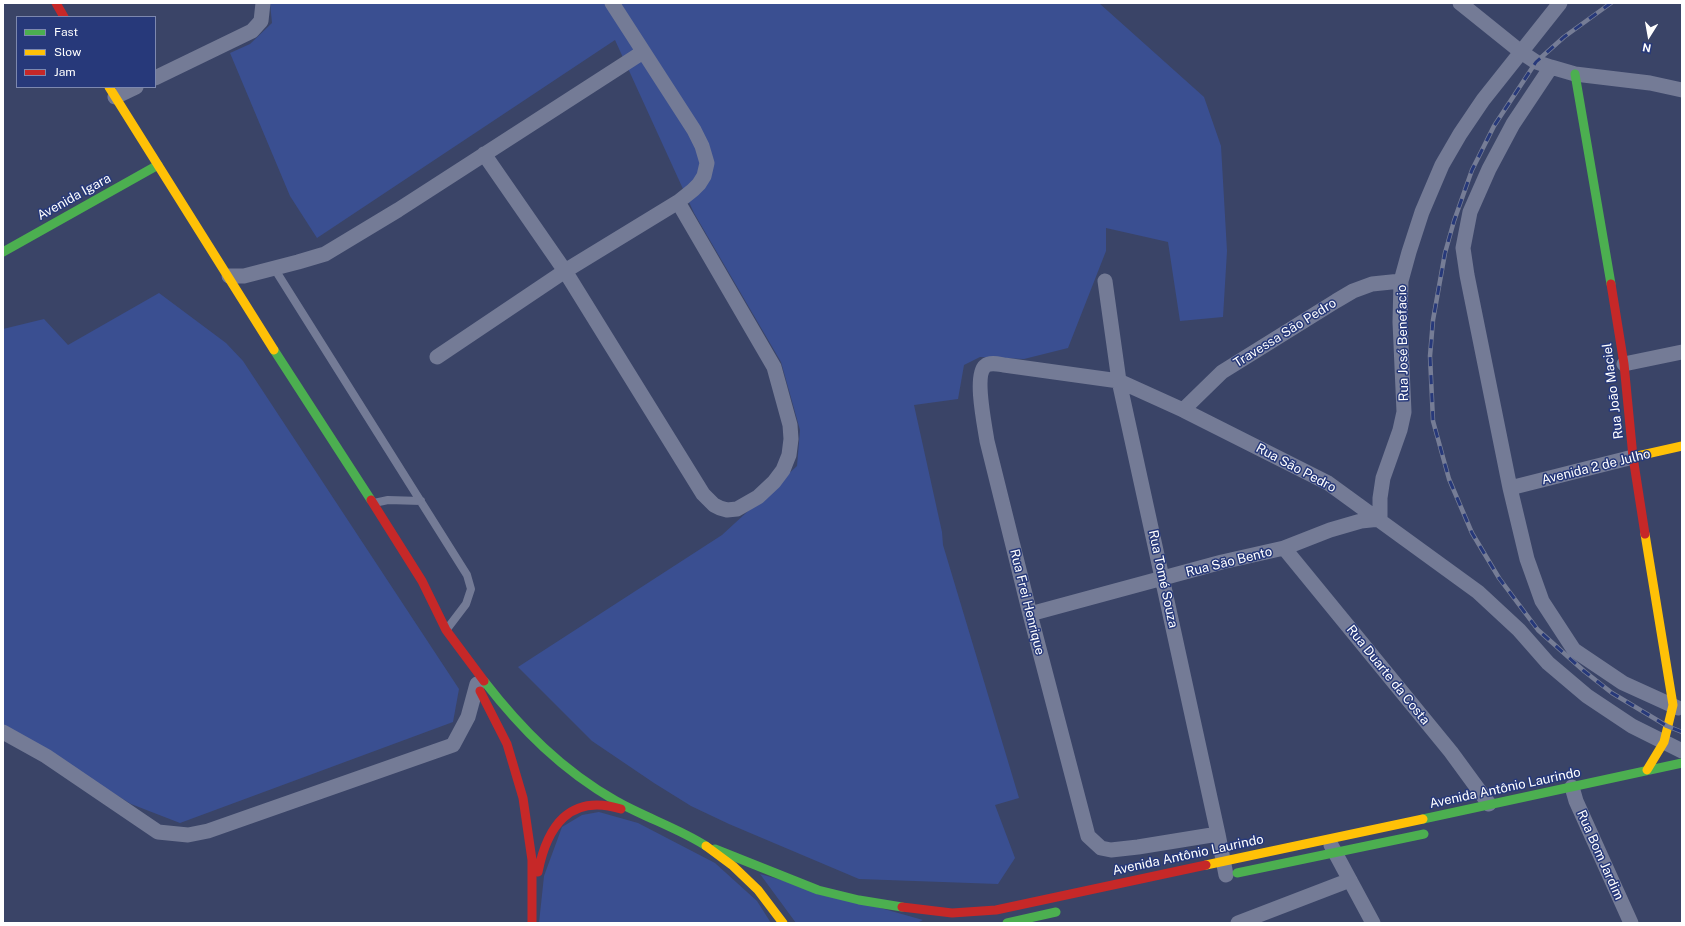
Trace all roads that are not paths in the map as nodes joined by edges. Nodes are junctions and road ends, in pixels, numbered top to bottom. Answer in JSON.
{"nodes":[{"id":1,"x":56,"y":3,"type":"edge"},
{"id":2,"x":263,"y":3,"type":"edge"},
{"id":3,"x":612,"y":3,"type":"edge"},
{"id":4,"x":1460,"y":3,"type":"edge"},
{"id":5,"x":1560,"y":3,"type":"edge"},
{"id":6,"x":63,"y":16,"type":"edge"},
{"id":7,"x":643,"y":52,"type":"junction"},
{"id":8,"x":1521,"y":52,"type":"junction"},
{"id":9,"x":1551,"y":67,"type":"junction"},
{"id":10,"x":1575,"y":74,"type":"junction"},
{"id":11,"x":156,"y":78,"type":"edge"},
{"id":12,"x":131,"y":88,"type":"edge"},
{"id":13,"x":1682,"y":90,"type":"edge"},
{"id":14,"x":112,"y":92,"type":"edge"},
{"id":15,"x":484,"y":154,"type":"junction"},
{"id":16,"x":158,"y":165,"type":"junction"},
{"id":17,"x":678,"y":202,"type":"junction"},
{"id":18,"x":3,"y":252,"type":"edge"},
{"id":19,"x":274,"y":268,"type":"junction"},
{"id":20,"x":565,"y":271,"type":"junction"},
{"id":21,"x":228,"y":276,"type":"junction"},
{"id":22,"x":1105,"y":281,"type":"dead end"},
{"id":23,"x":1401,"y":281,"type":"junction"},
{"id":24,"x":1682,"y":352,"type":"edge"},
{"id":25,"x":437,"y":357,"type":"dead end"},
{"id":26,"x":1624,"y":364,"type":"junction"},
{"id":27,"x":1119,"y":382,"type":"junction"},
{"id":28,"x":1183,"y":410,"type":"junction"},
{"id":29,"x":1682,"y":446,"type":"edge"},
{"id":30,"x":1634,"y":457,"type":"junction"},
{"id":31,"x":1510,"y":488,"type":"junction"},
{"id":32,"x":421,"y":501,"type":"junction"},
{"id":33,"x":373,"y":503,"type":"junction"},
{"id":34,"x":1380,"y":519,"type":"junction"},
{"id":35,"x":1284,"y":548,"type":"junction"},
{"id":36,"x":1162,"y":578,"type":"junction"},
{"id":37,"x":1030,"y":614,"type":"junction"},
{"id":38,"x":446,"y":630,"type":"junction"},
{"id":39,"x":456,"y":643,"type":"junction"},
{"id":40,"x":477,"y":684,"type":"junction"},
{"id":41,"x":1678,"y":707,"type":"edge"},
{"id":42,"x":3,"y":732,"type":"edge"},
{"id":43,"x":1664,"y":742,"type":"junction"},
{"id":44,"x":1682,"y":751,"type":"edge"},
{"id":45,"x":1682,"y":763,"type":"edge"},
{"id":46,"x":1647,"y":770,"type":"junction"},
{"id":47,"x":1575,"y":798,"type":"junction"},
{"id":48,"x":1489,"y":804,"type":"junction"},
{"id":49,"x":664,"y":824,"type":"junction"},
{"id":50,"x":1436,"y":832,"type":"dead end"},
{"id":51,"x":1218,"y":834,"type":"junction"},
{"id":52,"x":1328,"y":838,"type":"junction"},
{"id":53,"x":704,"y":845,"type":"junction"},
{"id":54,"x":1335,"y":854,"type":"junction"},
{"id":55,"x":1222,"y":871,"type":"junction"},
{"id":56,"x":1350,"y":880,"type":"junction"},
{"id":57,"x":531,"y":902,"type":"junction"},
{"id":58,"x":1067,"y":910,"type":"dead end"},
{"id":59,"x":532,"y":923,"type":"edge"},
{"id":60,"x":783,"y":923,"type":"edge"},
{"id":61,"x":1007,"y":923,"type":"edge"},
{"id":62,"x":1238,"y":923,"type":"edge"},
{"id":63,"x":1373,"y":923,"type":"edge"},
{"id":64,"x":1631,"y":923,"type":"edge"}],
"edges":[{"from":1,"to":6,"type":"main road"},
{"from":2,"to":11,"type":"street"},
{"from":3,"to":7,"type":"street"},
{"from":4,"to":8,"type":"street"},
{"from":5,"to":8,"type":"street","name":"Rua José Benefacio"},
{"from":7,"to":15,"type":"street"},
{"from":7,"to":17,"type":"street"},
{"from":8,"to":9,"type":"street"},
{"from":8,"to":23,"type":"street","name":"Rua José Benefacio"},
{"from":9,"to":10,"type":"street"},
{"from":9,"to":31,"type":"street"},
{"from":10,"to":13,"type":"street"},
{"from":10,"to":26,"type":"main road","name":"Rua João Maciel"},
{"from":12,"to":14,"type":"street"},
{"from":14,"to":16,"type":"main road"},
{"from":15,"to":19,"type":"street"},
{"from":15,"to":20,"type":"street"},
{"from":16,"to":18,"type":"main road","name":"Avenida Igara"},
{"from":16,"to":21,"type":"main road"},
{"from":17,"to":20,"type":"street"},
{"from":17,"to":20,"type":"street"},
{"from":19,"to":21,"type":"street"},
{"from":19,"to":32,"type":"lane"},
{"from":20,"to":25,"type":"street"},
{"from":21,"to":33,"type":"main road"},
{"from":22,"to":27,"type":"street","name":"Rua Tomé Souza"},
{"from":23,"to":28,"type":"street","name":"Travessa São Pedro"},
{"from":23,"to":34,"type":"street","name":"Rua José Benefacio"},
{"from":24,"to":26,"type":"street"},
{"from":26,"to":30,"type":"main road","name":"Rua João Maciel"},
{"from":27,"to":28,"type":"street","name":"Rua São Pedro"},
{"from":27,"to":36,"type":"street","name":"Rua Tomé Souza"},
{"from":27,"to":37,"type":"street","name":"Rua Frei Henrique"},
{"from":28,"to":34,"type":"street","name":"Rua São Pedro"},
{"from":29,"to":30,"type":"main road","name":"Avenida 2 de Julho"},
{"from":30,"to":31,"type":"street","name":"Avenida 2 de Julho"},
{"from":30,"to":41,"type":"main road","name":"Rua João Maciel"},
{"from":31,"to":41,"type":"street"},
{"from":32,"to":33,"type":"lane"},
{"from":32,"to":38,"type":"lane"},
{"from":33,"to":38,"type":"main road"},
{"from":34,"to":35,"type":"street","name":"Rua São Bento"},
{"from":34,"to":43,"type":"street","name":"Rua São Pedro"},
{"from":35,"to":36,"type":"street","name":"Rua São Bento"},
{"from":35,"to":48,"type":"street","name":"Rua Duarte da Costa"},
{"from":36,"to":37,"type":"street","name":"Rua São Bento"},
{"from":36,"to":51,"type":"street","name":"Rua Tomé Souza"},
{"from":37,"to":51,"type":"street","name":"Rua Frei Henrique"},
{"from":38,"to":39,"type":"main road"},
{"from":39,"to":40,"type":"main road"},
{"from":39,"to":49,"type":"main road"},
{"from":40,"to":42,"type":"street"},
{"from":40,"to":57,"type":"main road"},
{"from":41,"to":43,"type":"main road"},
{"from":43,"to":44,"type":"street","name":"Rua São Pedro"},
{"from":43,"to":46,"type":"main road"},
{"from":45,"to":46,"type":"main road","name":"Avenida Antônio Laurindo"},
{"from":46,"to":47,"type":"main road","name":"Avenida Antônio Laurindo"},
{"from":47,"to":48,"type":"main road","name":"Avenida Antônio Laurindo"},
{"from":47,"to":64,"type":"street","name":"Rua Bom Jardim"},
{"from":48,"to":52,"type":"main road","name":"Avenida Antônio Laurindo"},
{"from":49,"to":53,"type":"main road"},
{"from":49,"to":57,"type":"main road"},
{"from":50,"to":54,"type":"main road","name":"Avenida Antônio Laurindo"},
{"from":51,"to":55,"type":"street","name":"Rua Tomé Souza"},
{"from":52,"to":54,"type":"street"},
{"from":52,"to":55,"type":"main road","name":"Avenida Antônio Laurindo"},
{"from":53,"to":55,"type":"main road","name":"Avenida Antônio Laurindo"},
{"from":53,"to":60,"type":"main road"},
{"from":54,"to":55,"type":"main road","name":"Avenida Antônio Laurindo"},
{"from":54,"to":56,"type":"street"},
{"from":56,"to":62,"type":"street"},
{"from":56,"to":63,"type":"street"},
{"from":57,"to":59,"type":"main road"},
{"from":58,"to":61,"type":"main road"}]}
